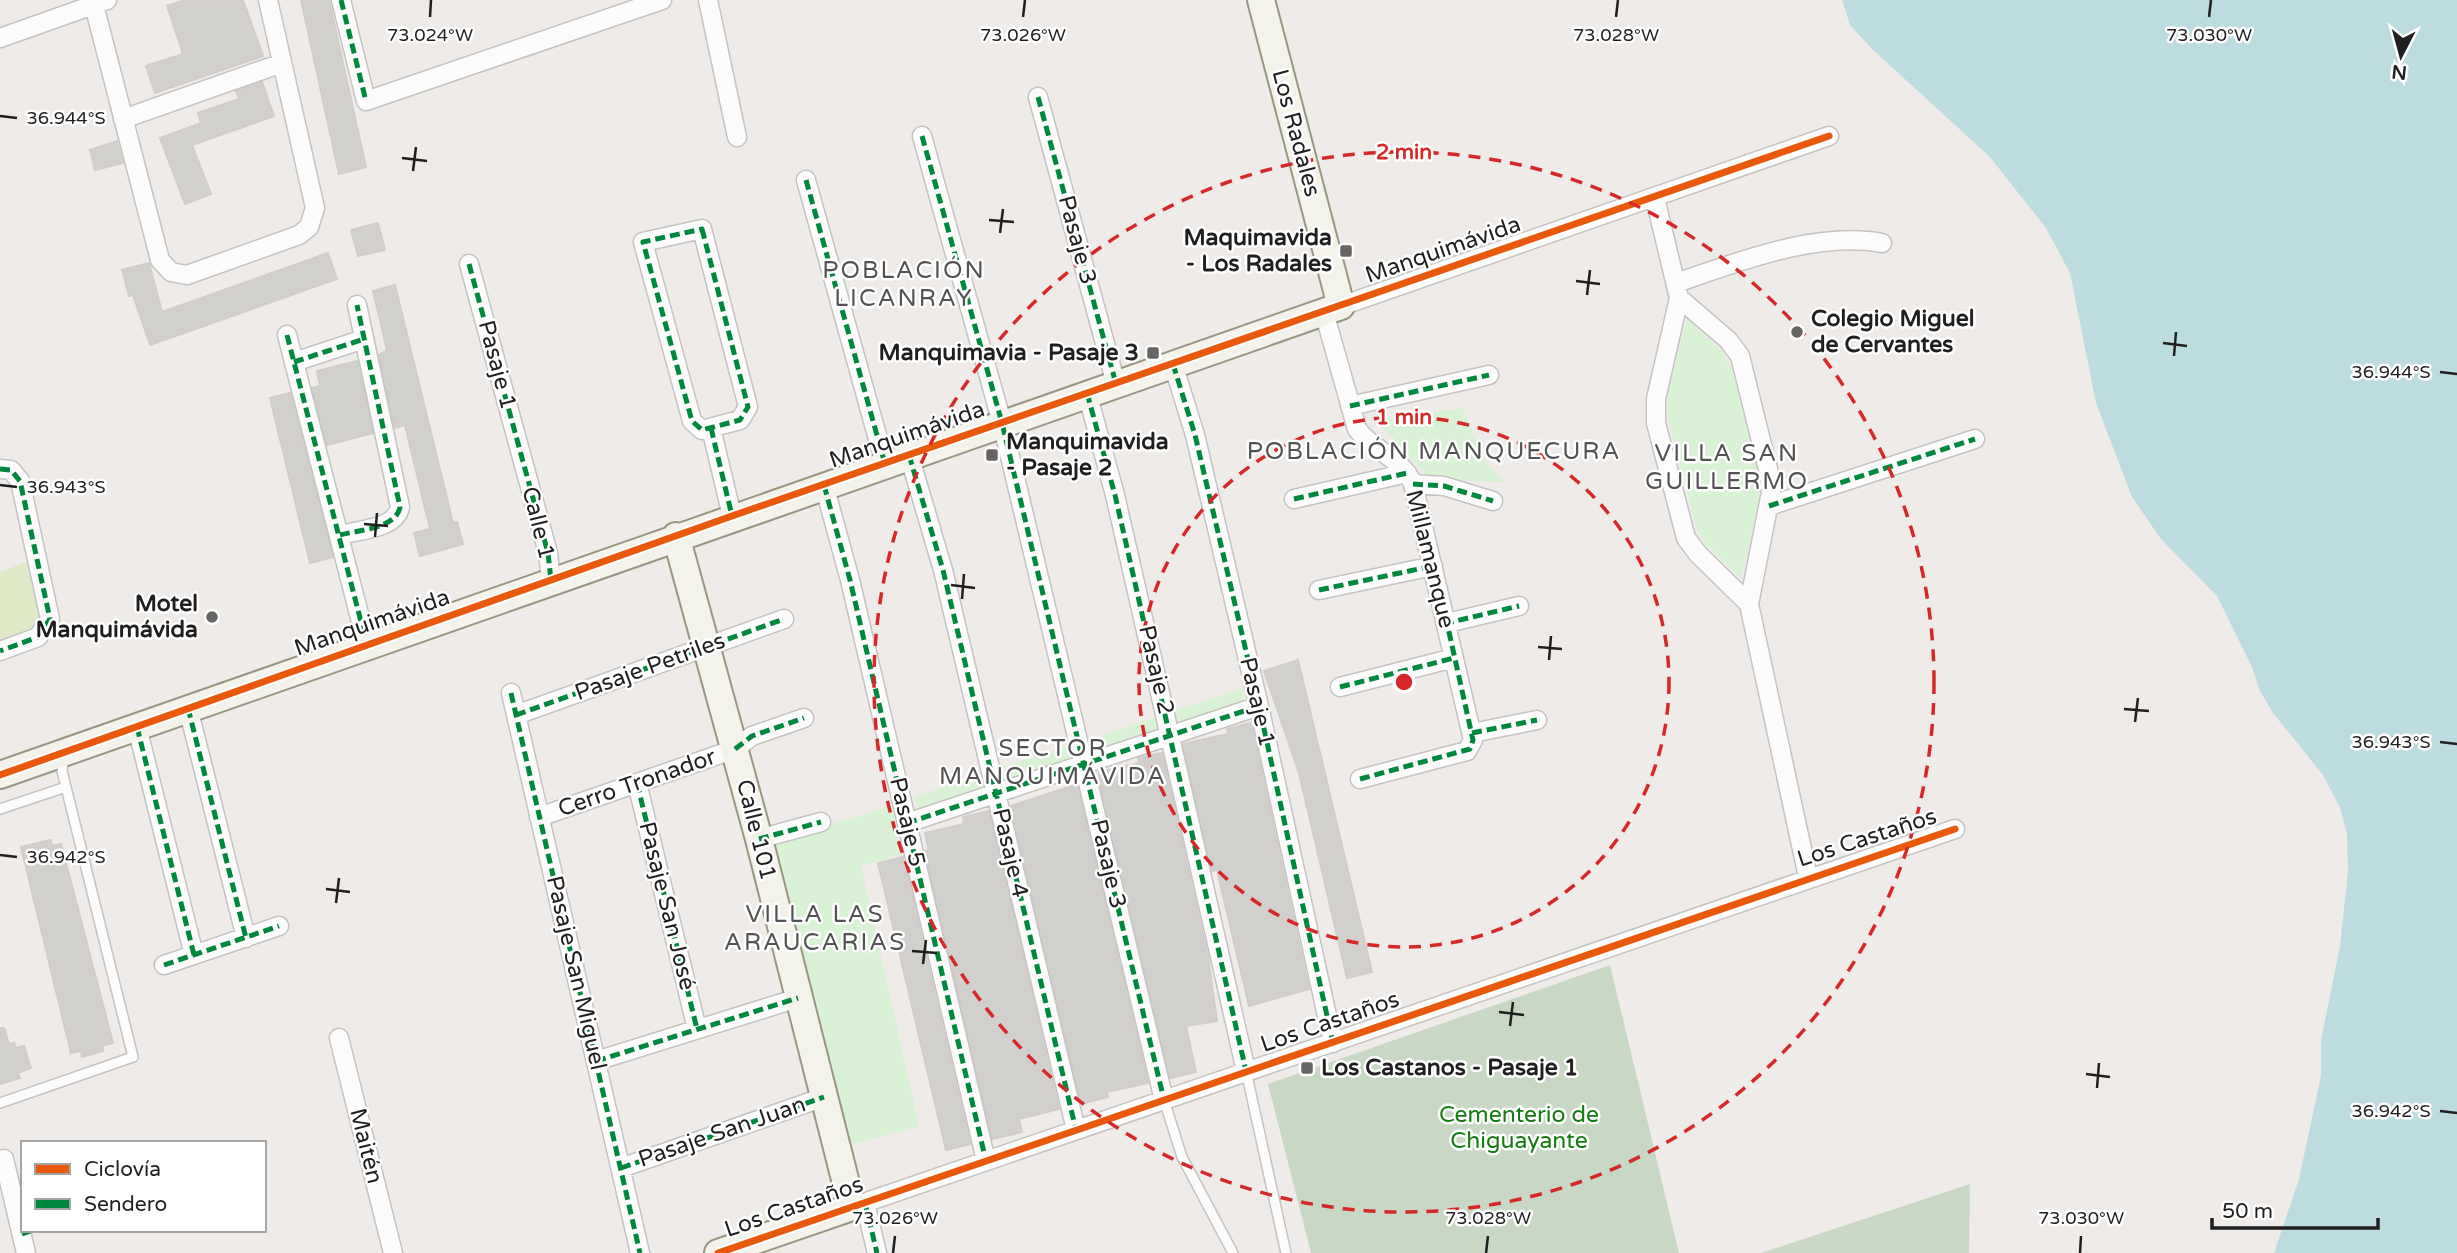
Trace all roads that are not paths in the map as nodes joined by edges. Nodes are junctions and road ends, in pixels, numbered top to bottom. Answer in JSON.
{"nodes":[{"id":1,"x":268,"y":0,"type":"edge"},
{"id":2,"x":341,"y":0,"type":"edge"},
{"id":3,"x":662,"y":0,"type":"edge"},
{"id":4,"x":708,"y":0,"type":"edge"},
{"id":5,"x":1261,"y":0,"type":"edge"},
{"id":6,"x":101,"y":2,"type":"edge"},
{"id":7,"x":0,"y":38,"type":"edge"},
{"id":8,"x":282,"y":63,"type":"junction"},
{"id":9,"x":1038,"y":97,"type":"dead end"},
{"id":10,"x":123,"y":119,"type":"junction"},
{"id":11,"x":922,"y":136,"type":"dead end"},
{"id":12,"x":1829,"y":136,"type":"dead end"},
{"id":13,"x":737,"y":137,"type":"dead end"},
{"id":14,"x":806,"y":180,"type":"dead end"},
{"id":15,"x":1655,"y":198,"type":"junction"},
{"id":16,"x":1882,"y":243,"type":"dead end"},
{"id":17,"x":469,"y":264,"type":"dead end"},
{"id":18,"x":1678,"y":290,"type":"junction"},
{"id":19,"x":357,"y":305,"type":"dead end"},
{"id":20,"x":1333,"y":309,"type":"junction"},
{"id":21,"x":287,"y":335,"type":"dead end"},
{"id":22,"x":364,"y":339,"type":"junction"},
{"id":23,"x":294,"y":362,"type":"junction"},
{"id":24,"x":1173,"y":364,"type":"junction"},
{"id":25,"x":1489,"y":374,"type":"dead end"},
{"id":26,"x":1116,"y":384,"type":"junction"},
{"id":27,"x":1087,"y":393,"type":"junction"},
{"id":28,"x":1350,"y":406,"type":"junction"},
{"id":29,"x":1002,"y":423,"type":"junction"},
{"id":30,"x":711,"y":429,"type":"junction"},
{"id":31,"x":1975,"y":439,"type":"dead end"},
{"id":32,"x":897,"y":459,"type":"junction"},
{"id":33,"x":524,"y":466,"type":"joint"},
{"id":34,"x":6,"y":469,"type":"edge"},
{"id":35,"x":1410,"y":479,"type":"junction"},
{"id":36,"x":824,"y":485,"type":"junction"},
{"id":37,"x":1294,"y":499,"type":"dead end"},
{"id":38,"x":1493,"y":501,"type":"dead end"},
{"id":39,"x":1769,"y":506,"type":"junction"},
{"id":40,"x":732,"y":516,"type":"junction"},
{"id":41,"x":340,"y":535,"type":"junction"},
{"id":42,"x":676,"y":536,"type":"junction"},
{"id":43,"x":1433,"y":566,"type":"junction"},
{"id":44,"x":551,"y":580,"type":"junction"},
{"id":45,"x":1319,"y":590,"type":"dead end"},
{"id":46,"x":1749,"y":604,"type":"junction"},
{"id":47,"x":1519,"y":606,"type":"dead end"},
{"id":48,"x":784,"y":619,"type":"dead end"},
{"id":49,"x":1447,"y":623,"type":"junction"},
{"id":50,"x":367,"y":645,"type":"junction"},
{"id":51,"x":708,"y":646,"type":"junction"},
{"id":52,"x":0,"y":651,"type":"edge"},
{"id":53,"x":1454,"y":659,"type":"junction"},
{"id":54,"x":1340,"y":687,"type":"dead end"},
{"id":55,"x":511,"y":693,"type":"dead end"},
{"id":56,"x":1259,"y":706,"type":"junction"},
{"id":57,"x":188,"y":708,"type":"junction"},
{"id":58,"x":516,"y":715,"type":"junction"},
{"id":59,"x":804,"y":718,"type":"dead end"},
{"id":60,"x":1537,"y":720,"type":"dead end"},
{"id":61,"x":137,"y":727,"type":"junction"},
{"id":62,"x":1171,"y":734,"type":"junction"},
{"id":63,"x":1472,"y":740,"type":"junction"},
{"id":64,"x":735,"y":749,"type":"junction"},
{"id":65,"x":64,"y":752,"type":"junction"},
{"id":66,"x":1084,"y":763,"type":"junction"},
{"id":67,"x":0,"y":775,"type":"edge"},
{"id":68,"x":1360,"y":779,"type":"dead end"},
{"id":69,"x":637,"y":783,"type":"junction"},
{"id":70,"x":66,"y":787,"type":"junction"},
{"id":71,"x":995,"y":792,"type":"junction"},
{"id":72,"x":0,"y":810,"type":"edge"},
{"id":73,"x":540,"y":817,"type":"junction"},
{"id":74,"x":821,"y":822,"type":"dead end"},
{"id":75,"x":907,"y":823,"type":"junction"},
{"id":76,"x":1955,"y":829,"type":"dead end"},
{"id":77,"x":759,"y":839,"type":"junction"},
{"id":78,"x":1808,"y":877,"type":"junction"},
{"id":79,"x":279,"y":926,"type":"dead end"},
{"id":80,"x":246,"y":938,"type":"junction"},
{"id":81,"x":194,"y":955,"type":"junction"},
{"id":82,"x":164,"y":965,"type":"dead end"},
{"id":83,"x":798,"y":998,"type":"junction"},
{"id":84,"x":697,"y":1029,"type":"junction"},
{"id":85,"x":340,"y":1038,"type":"dead end"},
{"id":86,"x":1333,"y":1043,"type":"junction"},
{"id":87,"x":596,"y":1061,"type":"junction"},
{"id":88,"x":1246,"y":1071,"type":"junction"},
{"id":89,"x":824,"y":1097,"type":"junction"},
{"id":90,"x":1164,"y":1100,"type":"junction"},
{"id":91,"x":0,"y":1103,"type":"edge"},
{"id":92,"x":1076,"y":1130,"type":"junction"},
{"id":93,"x":4,"y":1159,"type":"dead end"},
{"id":94,"x":986,"y":1161,"type":"junction"},
{"id":95,"x":621,"y":1168,"type":"junction"},
{"id":96,"x":859,"y":1205,"type":"junction"},
{"id":97,"x":21,"y":1213,"type":"edge"},
{"id":98,"x":27,"y":1232,"type":"edge"},
{"id":99,"x":26,"y":1253,"type":"edge"},
{"id":100,"x":393,"y":1253,"type":"edge"},
{"id":101,"x":640,"y":1253,"type":"edge"},
{"id":102,"x":721,"y":1253,"type":"edge"},
{"id":103,"x":877,"y":1253,"type":"edge"},
{"id":104,"x":1233,"y":1253,"type":"edge"},
{"id":105,"x":1286,"y":1253,"type":"edge"}],
"edges":[{"from":1,"to":8,"type":"street"},
{"from":2,"to":3,"type":"street"},
{"from":4,"to":13,"type":"street"},
{"from":5,"to":20,"type":"street","name":"Los Radales"},
{"from":6,"to":7,"type":"street"},
{"from":6,"to":10,"type":"street"},
{"from":8,"to":10,"type":"street"},
{"from":8,"to":10,"type":"street"},
{"from":9,"to":26,"type":"street","name":"Pasaje 3"},
{"from":11,"to":29,"type":"street"},
{"from":12,"to":15,"type":"street","name":"Manquimávida"},
{"from":14,"to":32,"type":"street"},
{"from":15,"to":18,"type":"street"},
{"from":15,"to":20,"type":"street","name":"Manquimávida"},
{"from":16,"to":18,"type":"street"},
{"from":17,"to":33,"type":"street","name":"Pasaje 1"},
{"from":18,"to":39,"type":"street"},
{"from":18,"to":46,"type":"street"},
{"from":19,"to":22,"type":"street"},
{"from":20,"to":24,"type":"street","name":"Manquimávida"},
{"from":20,"to":28,"type":"street","name":"Millamanque"},
{"from":21,"to":23,"type":"street"},
{"from":22,"to":23,"type":"street"},
{"from":22,"to":41,"type":"street"},
{"from":23,"to":41,"type":"street"},
{"from":24,"to":26,"type":"street","name":"Manquimávida"},
{"from":24,"to":56,"type":"street","name":"Pasaje 1"},
{"from":25,"to":28,"type":"street"},
{"from":26,"to":27,"type":"street","name":"Manquimávida"},
{"from":27,"to":29,"type":"street","name":"Manquimávida"},
{"from":27,"to":62,"type":"street","name":"Pasaje 2"},
{"from":28,"to":35,"type":"street","name":"Millamanque"},
{"from":29,"to":32,"type":"street","name":"Manquimávida"},
{"from":29,"to":66,"type":"street","name":"Pasaje 3"},
{"from":30,"to":30,"type":"street"},
{"from":30,"to":40,"type":"street"},
{"from":31,"to":39,"type":"street"},
{"from":32,"to":36,"type":"street","name":"Manquimávida"},
{"from":32,"to":71,"type":"street","name":"Pasaje 4"},
{"from":33,"to":44,"type":"street","name":"Calle 1"},
{"from":34,"to":52,"type":"street"},
{"from":35,"to":37,"type":"street"},
{"from":35,"to":38,"type":"street"},
{"from":35,"to":43,"type":"street","name":"Millamanque"},
{"from":36,"to":40,"type":"street","name":"Manquimávida"},
{"from":36,"to":75,"type":"street","name":"Pasaje 5"},
{"from":39,"to":46,"type":"street"},
{"from":40,"to":42,"type":"street","name":"Manquimávida"},
{"from":41,"to":50,"type":"street"},
{"from":42,"to":44,"type":"street","name":"Manquimávida"},
{"from":42,"to":51,"type":"street","name":"Calle 101"},
{"from":43,"to":45,"type":"street"},
{"from":43,"to":49,"type":"street","name":"Millamanque"},
{"from":44,"to":50,"type":"street","name":"Manquimávida"},
{"from":46,"to":78,"type":"street"},
{"from":47,"to":49,"type":"street"},
{"from":48,"to":51,"type":"street","name":"Pasaje Petriles"},
{"from":49,"to":53,"type":"street","name":"Millamanque"},
{"from":50,"to":57,"type":"street","name":"Manquimávida"},
{"from":51,"to":58,"type":"street","name":"Pasaje Petriles"},
{"from":51,"to":64,"type":"street","name":"Calle 101"},
{"from":53,"to":54,"type":"street"},
{"from":53,"to":63,"type":"street","name":"Millamanque"},
{"from":55,"to":58,"type":"street","name":"Pasaje San Miguel"},
{"from":56,"to":62,"type":"street"},
{"from":56,"to":86,"type":"street","name":"Pasaje 1"},
{"from":57,"to":61,"type":"street","name":"Manquimávida"},
{"from":57,"to":80,"type":"street"},
{"from":58,"to":73,"type":"street","name":"Pasaje San Miguel"},
{"from":59,"to":64,"type":"street","name":"Cerro Tronador"},
{"from":60,"to":63,"type":"street"},
{"from":61,"to":65,"type":"street","name":"Manquimávida"},
{"from":61,"to":81,"type":"street"},
{"from":62,"to":66,"type":"street"},
{"from":62,"to":88,"type":"street","name":"Pasaje 2"},
{"from":63,"to":68,"type":"street"},
{"from":64,"to":69,"type":"street","name":"Cerro Tronador"},
{"from":64,"to":77,"type":"street","name":"Calle 101"},
{"from":65,"to":67,"type":"street","name":"Manquimávida"},
{"from":65,"to":70,"type":"lane"},
{"from":66,"to":71,"type":"street"},
{"from":66,"to":90,"type":"street","name":"Pasaje 3"},
{"from":69,"to":73,"type":"street","name":"Cerro Tronador"},
{"from":69,"to":84,"type":"street","name":"Pasaje San José"},
{"from":70,"to":72,"type":"lane"},
{"from":70,"to":91,"type":"lane"},
{"from":71,"to":75,"type":"street"},
{"from":71,"to":92,"type":"street","name":"Pasaje 4"},
{"from":73,"to":87,"type":"street","name":"Pasaje San Miguel"},
{"from":74,"to":77,"type":"street"},
{"from":75,"to":94,"type":"street","name":"Pasaje 5"},
{"from":76,"to":78,"type":"street","name":"Los Castaños"},
{"from":77,"to":83,"type":"street","name":"Calle 101"},
{"from":78,"to":86,"type":"street","name":"Los Castaños"},
{"from":79,"to":80,"type":"street"},
{"from":80,"to":81,"type":"street"},
{"from":81,"to":82,"type":"street"},
{"from":83,"to":84,"type":"street"},
{"from":83,"to":89,"type":"street","name":"Calle 101"},
{"from":84,"to":87,"type":"street"},
{"from":85,"to":100,"type":"street","name":"Maitén"},
{"from":86,"to":88,"type":"street","name":"Los Castaños"},
{"from":87,"to":95,"type":"street","name":"Pasaje San Miguel"},
{"from":88,"to":90,"type":"street","name":"Los Castaños"},
{"from":88,"to":105,"type":"lane"},
{"from":89,"to":95,"type":"street","name":"Pasaje San Juan"},
{"from":89,"to":96,"type":"street","name":"Calle 101"},
{"from":90,"to":92,"type":"street","name":"Los Castaños"},
{"from":90,"to":104,"type":"lane"},
{"from":92,"to":94,"type":"street","name":"Los Castaños"},
{"from":93,"to":97,"type":"street"},
{"from":94,"to":96,"type":"street","name":"Los Castaños"},
{"from":95,"to":101,"type":"street","name":"Pasaje San Miguel"},
{"from":96,"to":102,"type":"street","name":"Los Castaños"},
{"from":96,"to":103,"type":"street"},
{"from":98,"to":99,"type":"street"}]}
